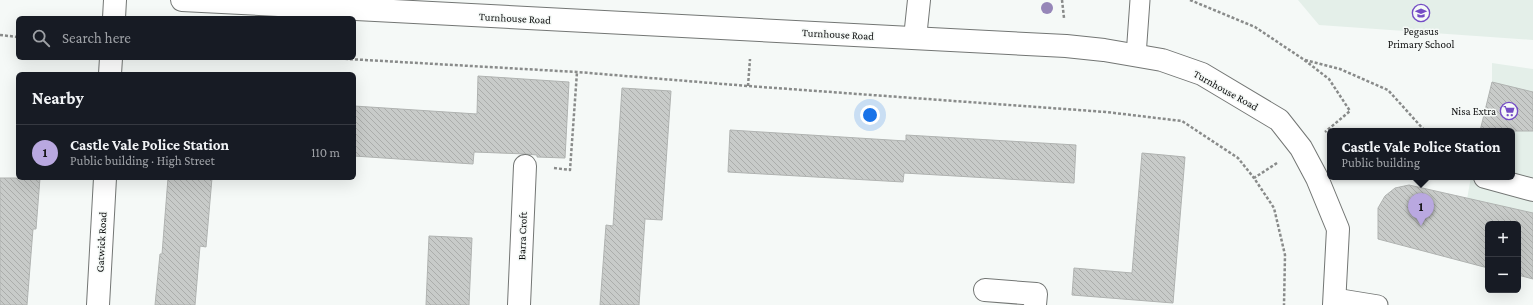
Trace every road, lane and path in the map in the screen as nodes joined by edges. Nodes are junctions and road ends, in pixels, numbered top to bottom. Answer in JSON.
{"nodes":[{"id":1,"x":115,"y":0,"type":"edge"},
{"id":2,"x":182,"y":0,"type":"edge"},
{"id":3,"x":919,"y":0,"type":"edge"},
{"id":4,"x":1140,"y":0,"type":"edge"},
{"id":5,"x":399,"y":6,"type":"edge"},
{"id":6,"x":114,"y":16,"type":"edge"},
{"id":7,"x":0,"y":35,"type":"edge"},
{"id":8,"x":16,"y":37,"type":"edge"},
{"id":9,"x":915,"y":38,"type":"junction"},
{"id":10,"x":1136,"y":56,"type":"junction"},
{"id":11,"x":356,"y":59,"type":"edge"},
{"id":12,"x":1303,"y":59,"type":"dead end"},
{"id":13,"x":111,"y":60,"type":"edge"},
{"id":14,"x":110,"y":72,"type":"edge"},
{"id":15,"x":577,"y":72,"type":"junction"},
{"id":16,"x":1422,"y":128,"type":"edge"},
{"id":17,"x":525,"y":166,"type":"joint"},
{"id":18,"x":1324,"y":176,"type":"edge"},
{"id":19,"x":1254,"y":178,"type":"dead end"},
{"id":20,"x":104,"y":180,"type":"edge"},
{"id":21,"x":1496,"y":180,"type":"edge"},
{"id":22,"x":1533,"y":190,"type":"edge"},
{"id":23,"x":986,"y":290,"type":"dead end"},
{"id":24,"x":1334,"y":301,"type":"edge"},
{"id":25,"x":98,"y":305,"type":"edge"},
{"id":26,"x":519,"y":305,"type":"edge"},
{"id":27,"x":1035,"y":305,"type":"edge"},
{"id":28,"x":1378,"y":305,"type":"edge"}],
"edges":[{"from":1,"to":6,"type":"street"},
{"from":2,"to":5,"type":"street","name":"Turnhouse Road"},
{"from":3,"to":9,"type":"street"},
{"from":4,"to":10,"type":"lane"},
{"from":5,"to":9,"type":"street","name":"Turnhouse Road"},
{"from":7,"to":8,"type":"path"},
{"from":9,"to":10,"type":"street","name":"Turnhouse Road"},
{"from":10,"to":18,"type":"street","name":"Turnhouse Road"},
{"from":11,"to":15,"type":"path"},
{"from":12,"to":16,"type":"path"},
{"from":13,"to":14,"type":"street"},
{"from":15,"to":17,"type":"path"},
{"from":15,"to":19,"type":"path"},
{"from":17,"to":26,"type":"street","name":"Barra Croft"},
{"from":18,"to":24,"type":"street","name":"Turnhouse Road"},
{"from":20,"to":25,"type":"street","name":"Gatwick Road"},
{"from":21,"to":22,"type":"street"},
{"from":23,"to":27,"type":"street"},
{"from":24,"to":28,"type":"lane"}]}
